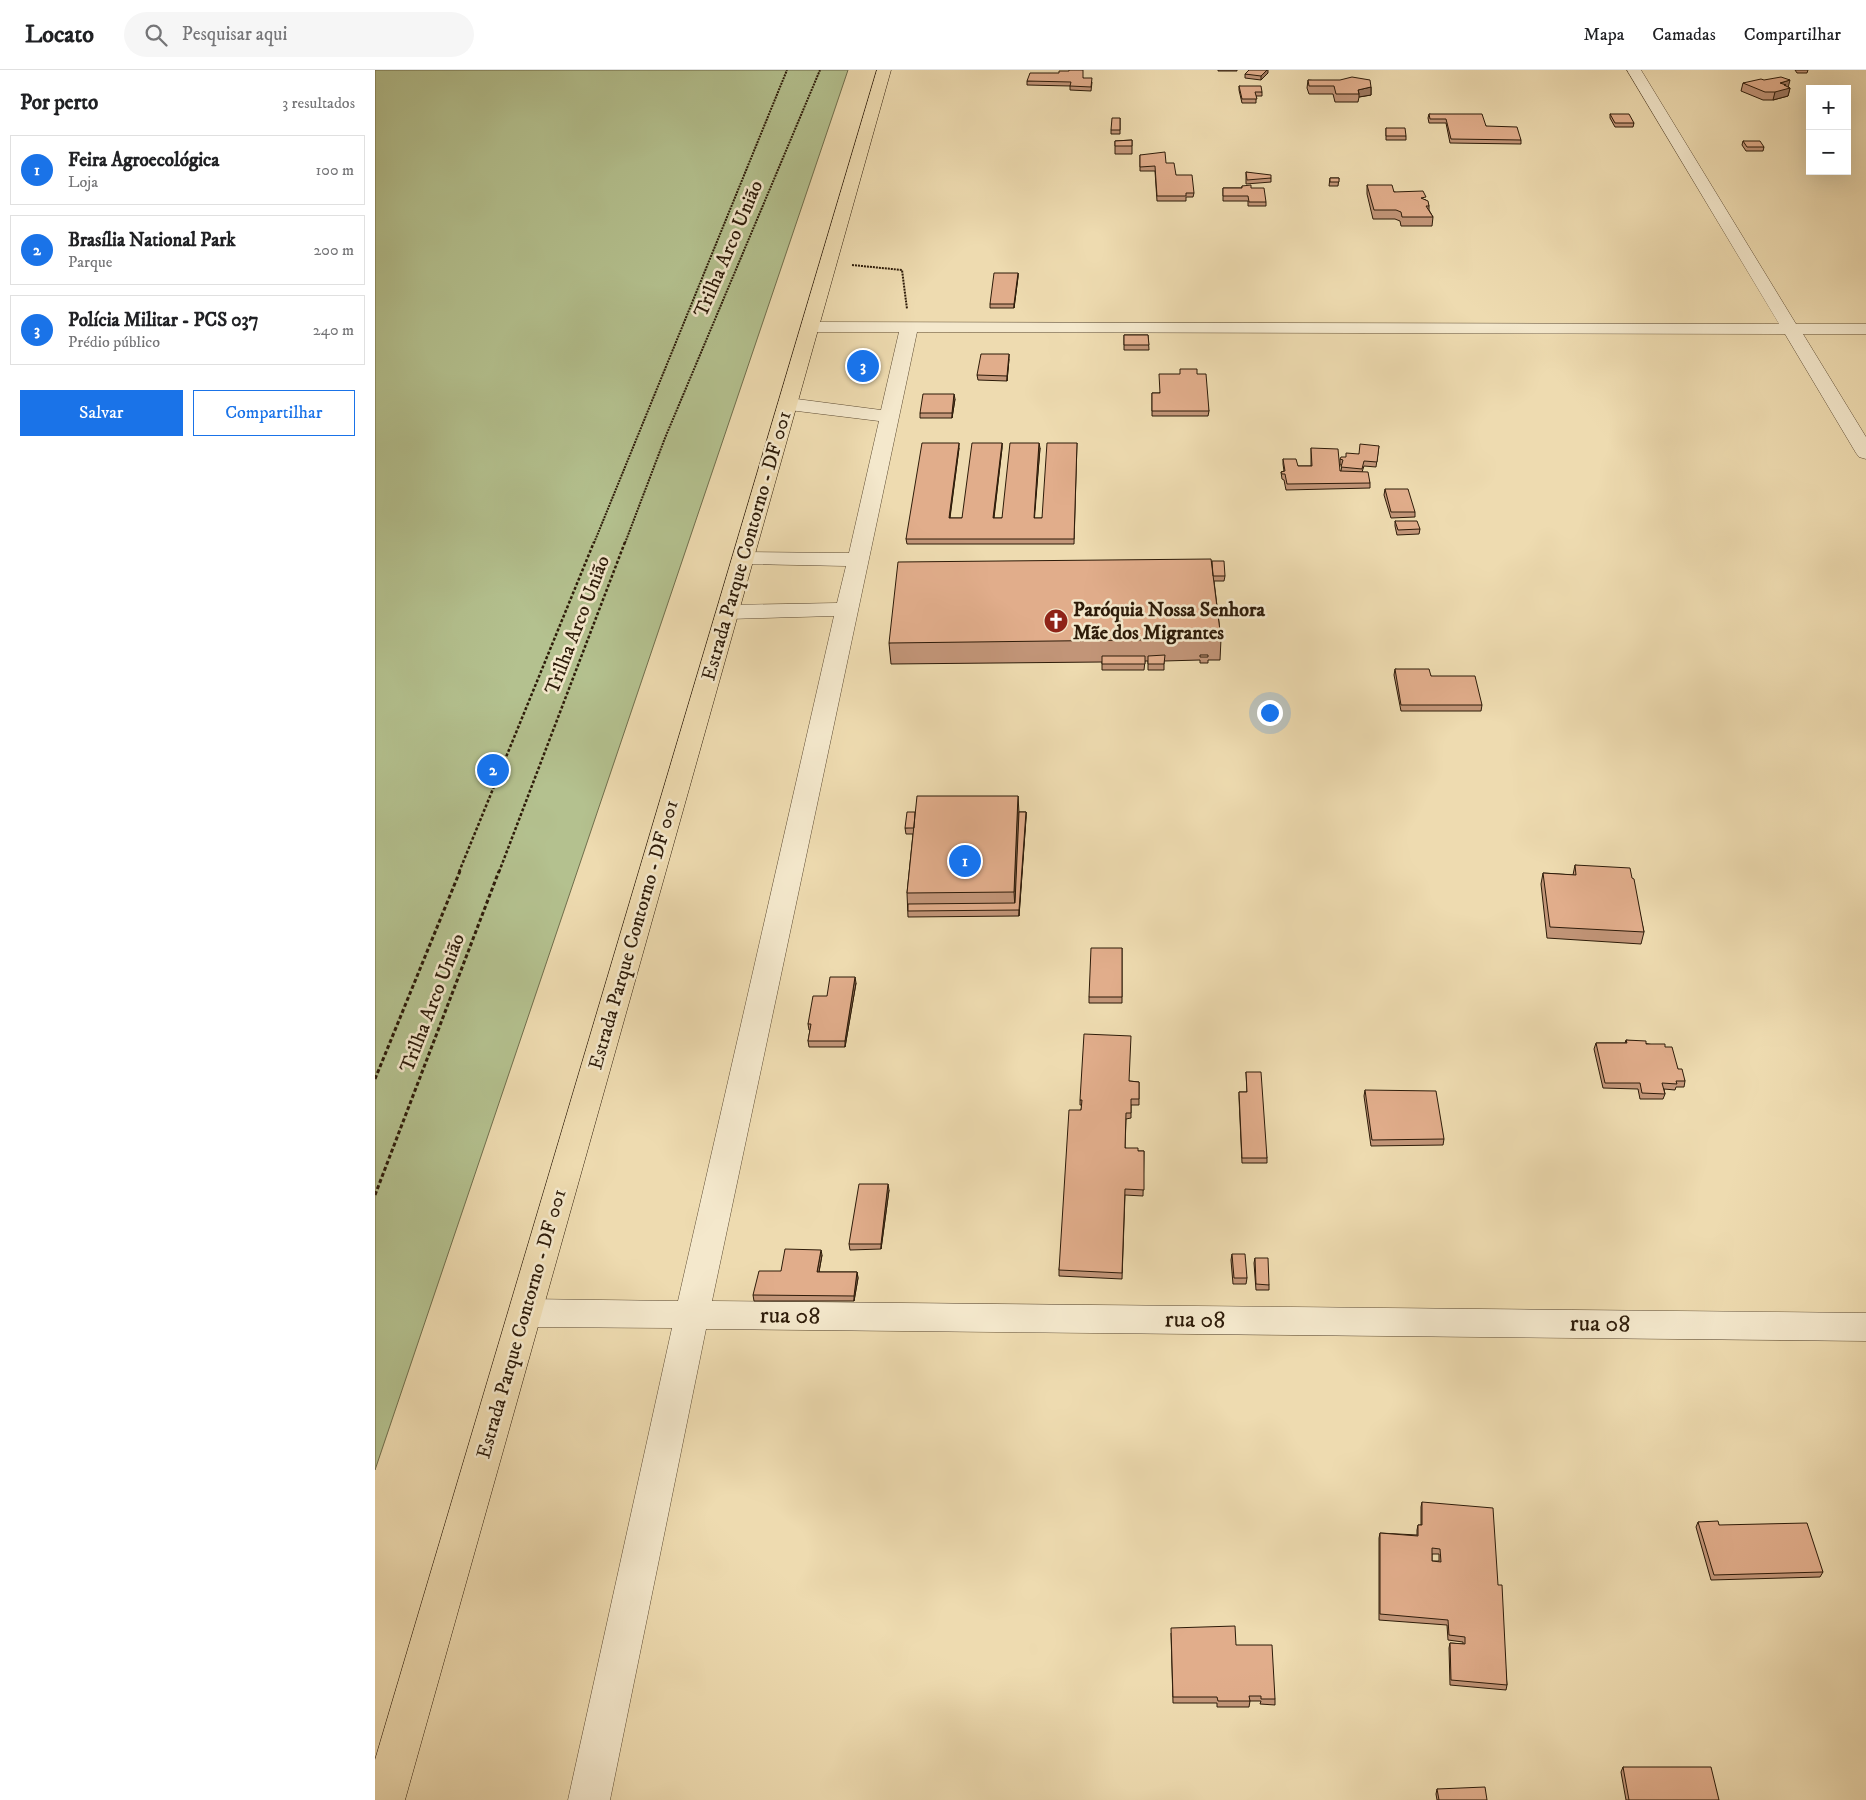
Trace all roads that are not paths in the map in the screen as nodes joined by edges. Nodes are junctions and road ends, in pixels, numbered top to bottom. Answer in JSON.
{"nodes":[{"id":1,"x":884,"y":70,"type":"edge"},
{"id":2,"x":1634,"y":70,"type":"edge"},
{"id":3,"x":811,"y":327,"type":"junction"},
{"id":4,"x":909,"y":327,"type":"junction"},
{"id":5,"x":1792,"y":329,"type":"junction"},
{"id":6,"x":1866,"y":329,"type":"edge"},
{"id":7,"x":789,"y":404,"type":"junction"},
{"id":8,"x":889,"y":417,"type":"junction"},
{"id":9,"x":1866,"y":453,"type":"edge"},
{"id":10,"x":744,"y":558,"type":"junction"},
{"id":11,"x":858,"y":560,"type":"junction"},
{"id":12,"x":847,"y":609,"type":"junction"},
{"id":13,"x":728,"y":612,"type":"junction"},
{"id":14,"x":525,"y":1313,"type":"junction"},
{"id":15,"x":692,"y":1315,"type":"junction"},
{"id":16,"x":1866,"y":1327,"type":"edge"},
{"id":17,"x":384,"y":1800,"type":"edge"},
{"id":18,"x":589,"y":1800,"type":"edge"}],
"edges":[{"from":1,"to":3,"type":"main road","name":"Estrada Parque Contorno - DF 001"},
{"from":2,"to":5,"type":"street"},
{"from":3,"to":4,"type":"street"},
{"from":3,"to":7,"type":"main road","name":"Estrada Parque Contorno - DF 001"},
{"from":4,"to":5,"type":"street"},
{"from":4,"to":8,"type":"street"},
{"from":5,"to":6,"type":"street"},
{"from":5,"to":9,"type":"street"},
{"from":7,"to":8,"type":"street"},
{"from":7,"to":10,"type":"main road","name":"Estrada Parque Contorno - DF 001"},
{"from":8,"to":11,"type":"street"},
{"from":10,"to":11,"type":"street"},
{"from":10,"to":13,"type":"main road","name":"Estrada Parque Contorno - DF 001"},
{"from":11,"to":12,"type":"street"},
{"from":12,"to":13,"type":"street"},
{"from":12,"to":15,"type":"street"},
{"from":13,"to":14,"type":"main road","name":"Estrada Parque Contorno - DF 001"},
{"from":14,"to":15,"type":"street","name":"rua 08"},
{"from":14,"to":17,"type":"main road","name":"Estrada Parque Contorno - DF 001"},
{"from":15,"to":16,"type":"street","name":"rua 08"},
{"from":15,"to":18,"type":"street"}]}
